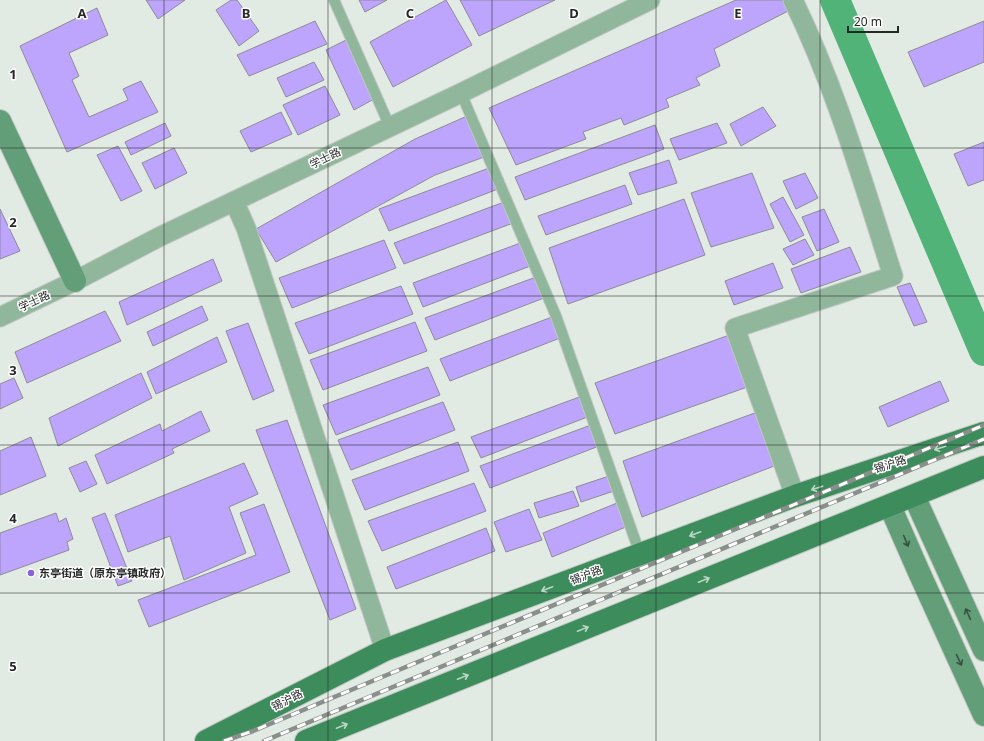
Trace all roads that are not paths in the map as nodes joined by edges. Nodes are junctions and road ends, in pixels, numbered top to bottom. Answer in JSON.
{"nodes":[{"id":1,"x":334,"y":0,"type":"edge"},
{"id":2,"x":650,"y":0,"type":"edge"},
{"id":3,"x":794,"y":0,"type":"edge"},
{"id":4,"x":461,"y":93,"type":"junction"},
{"id":5,"x":0,"y":121,"type":"edge"},
{"id":6,"x":390,"y":127,"type":"junction"},
{"id":7,"x":234,"y":201,"type":"junction"},
{"id":8,"x":75,"y":281,"type":"junction"},
{"id":9,"x":0,"y":317,"type":"edge"},
{"id":10,"x":981,"y":434,"type":"edge"},
{"id":11,"x":984,"y":467,"type":"edge"},
{"id":12,"x":795,"y":496,"type":"junction"},
{"id":13,"x":914,"y":496,"type":"junction"},
{"id":14,"x":890,"y":506,"type":"junction"},
{"id":15,"x":640,"y":554,"type":"junction"},
{"id":16,"x":385,"y":650,"type":"junction"},
{"id":17,"x":984,"y":650,"type":"edge"},
{"id":18,"x":984,"y":715,"type":"edge"},
{"id":19,"x":206,"y":741,"type":"edge"},
{"id":20,"x":306,"y":741,"type":"edge"}],
"edges":[{"from":1,"to":6,"type":"lane"},
{"from":2,"to":4,"type":"street","name":"学士路"},
{"from":3,"to":12,"type":"street"},
{"from":4,"to":6,"type":"street","name":"学士路"},
{"from":4,"to":15,"type":"lane"},
{"from":5,"to":8,"type":"main road"},
{"from":6,"to":7,"type":"street","name":"学士路"},
{"from":7,"to":8,"type":"street","name":"学士路"},
{"from":7,"to":16,"type":"street"},
{"from":8,"to":9,"type":"street","name":"学士路"},
{"from":10,"to":12,"type":"main road","name":"锡沪路","one_way":true},
{"from":11,"to":13,"type":"main road"},
{"from":12,"to":15,"type":"main road","name":"锡沪路","one_way":true},
{"from":13,"to":14,"type":"main road"},
{"from":17,"to":13,"type":"main road","one_way":true},
{"from":14,"to":18,"type":"main road","one_way":true},
{"from":20,"to":14,"type":"main road","one_way":true},
{"from":15,"to":16,"type":"main road","name":"锡沪路","one_way":true},
{"from":16,"to":19,"type":"main road","name":"锡沪路"}]}
